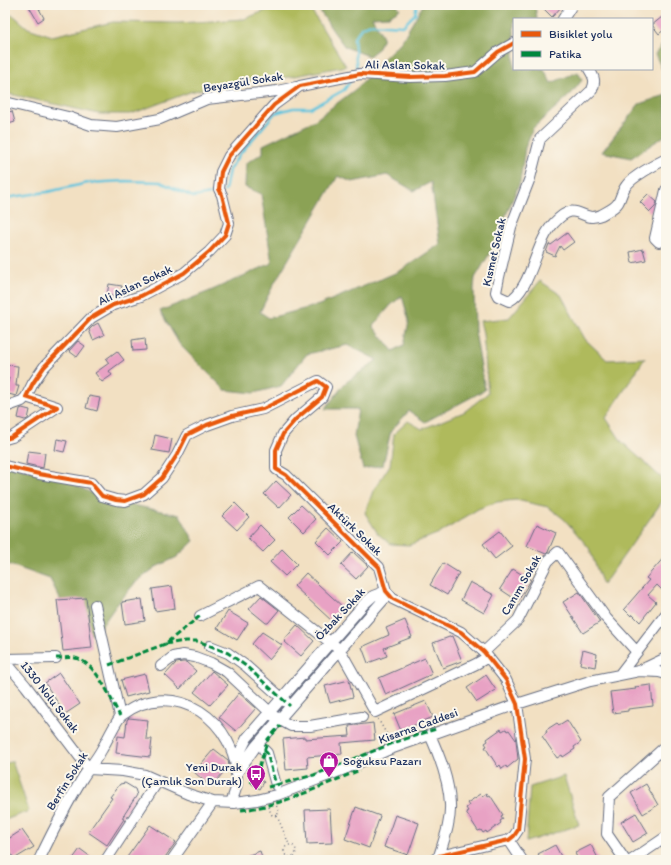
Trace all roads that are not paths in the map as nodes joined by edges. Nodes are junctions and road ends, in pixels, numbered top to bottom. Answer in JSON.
{"nodes":[{"id":1,"x":572,"y":5,"type":"edge"},
{"id":2,"x":564,"y":18,"type":"edge"},
{"id":3,"x":513,"y":44,"type":"edge"},
{"id":4,"x":590,"y":70,"type":"edge"},
{"id":5,"x":300,"y":86,"type":"junction"},
{"id":6,"x":5,"y":102,"type":"edge"},
{"id":7,"x":666,"y":159,"type":"edge"},
{"id":8,"x":666,"y":190,"type":"edge"},
{"id":9,"x":666,"y":233,"type":"edge"},
{"id":10,"x":26,"y":397,"type":"junction"},
{"id":11,"x":5,"y":404,"type":"edge"},
{"id":12,"x":5,"y":439,"type":"edge"},
{"id":13,"x":5,"y":466,"type":"edge"},
{"id":14,"x":386,"y":591,"type":"junction"},
{"id":15,"x":96,"y":605,"type":"dead end"},
{"id":16,"x":666,"y":614,"type":"edge"},
{"id":17,"x":200,"y":616,"type":"dead end"},
{"id":18,"x":330,"y":643,"type":"junction"},
{"id":19,"x":210,"y":646,"type":"dead end"},
{"id":20,"x":340,"y":650,"type":"junction"},
{"id":21,"x":637,"y":652,"type":"junction"},
{"id":22,"x":486,"y":654,"type":"junction"},
{"id":23,"x":56,"y":658,"type":"dead end"},
{"id":24,"x":666,"y":658,"type":"edge"},
{"id":25,"x":5,"y":660,"type":"edge"},
{"id":26,"x":161,"y":666,"type":"dead end"},
{"id":27,"x":639,"y":671,"type":"junction"},
{"id":28,"x":620,"y":674,"type":"junction"},
{"id":29,"x":666,"y":674,"type":"edge"},
{"id":30,"x":282,"y":698,"type":"junction"},
{"id":31,"x":517,"y":704,"type":"junction"},
{"id":32,"x":290,"y":706,"type":"junction"},
{"id":33,"x":270,"y":712,"type":"junction"},
{"id":34,"x":120,"y":716,"type":"junction"},
{"id":35,"x":362,"y":716,"type":"dead end"},
{"id":36,"x":279,"y":719,"type":"junction"},
{"id":37,"x":430,"y":735,"type":"junction"},
{"id":38,"x":666,"y":746,"type":"edge"},
{"id":39,"x":264,"y":750,"type":"dead end"},
{"id":40,"x":89,"y":769,"type":"junction"},
{"id":41,"x":236,"y":774,"type":"junction"},
{"id":42,"x":158,"y":781,"type":"junction"},
{"id":43,"x":276,"y":785,"type":"dead end"},
{"id":44,"x":214,"y":802,"type":"junction"},
{"id":45,"x":231,"y":803,"type":"junction"},
{"id":46,"x":666,"y":837,"type":"edge"},
{"id":47,"x":509,"y":840,"type":"junction"},
{"id":48,"x":5,"y":856,"type":"edge"},
{"id":49,"x":438,"y":859,"type":"edge"},
{"id":50,"x":8,"y":860,"type":"edge"},
{"id":51,"x":39,"y":860,"type":"edge"},
{"id":52,"x":106,"y":860,"type":"edge"},
{"id":53,"x":172,"y":860,"type":"edge"},
{"id":54,"x":522,"y":860,"type":"edge"},
{"id":55,"x":625,"y":860,"type":"edge"},
{"id":56,"x":632,"y":860,"type":"edge"}],
"edges":[{"from":1,"to":2,"type":"street"},
{"from":3,"to":5,"type":"street","name":"Ali Aslan Sokak"},
{"from":4,"to":7,"type":"street","name":"Kısmet Sokak"},
{"from":5,"to":6,"type":"street","name":"Beyazgül Sokak"},
{"from":5,"to":10,"type":"street","name":"Ali Aslan Sokak"},
{"from":8,"to":9,"type":"street"},
{"from":10,"to":11,"type":"street"},
{"from":10,"to":12,"type":"street"},
{"from":13,"to":14,"type":"street","name":"Aktürk Sokak"},
{"from":14,"to":18,"type":"street","name":"Özbak Sokak"},
{"from":14,"to":20,"type":"street","name":"Özbak Sokak"},
{"from":14,"to":22,"type":"street"},
{"from":15,"to":34,"type":"street"},
{"from":16,"to":21,"type":"street"},
{"from":17,"to":18,"type":"street"},
{"from":18,"to":20,"type":"street"},
{"from":18,"to":30,"type":"street","name":"Özbak Sokak"},
{"from":19,"to":30,"type":"street"},
{"from":20,"to":22,"type":"street"},
{"from":20,"to":32,"type":"street","name":"Özbak Sokak"},
{"from":21,"to":22,"type":"street","name":"Canım Sokak"},
{"from":21,"to":28,"type":"street"},
{"from":22,"to":31,"type":"street"},
{"from":23,"to":25,"type":"street"},
{"from":24,"to":27,"type":"street"},
{"from":25,"to":40,"type":"street","name":"1330 Nolu Sokak"},
{"from":26,"to":33,"type":"street"},
{"from":27,"to":28,"type":"street","name":"Kisarna Caddesi"},
{"from":27,"to":29,"type":"street","name":"Kisarna Caddesi"},
{"from":28,"to":31,"type":"street","name":"Kisarna Caddesi"},
{"from":30,"to":32,"type":"street"},
{"from":30,"to":33,"type":"street","name":"Özbak Sokak"},
{"from":31,"to":37,"type":"street","name":"Kisarna Caddesi"},
{"from":31,"to":47,"type":"street"},
{"from":32,"to":36,"type":"street","name":"Özbak Sokak"},
{"from":33,"to":36,"type":"street"},
{"from":33,"to":41,"type":"street","name":"Özbak Sokak"},
{"from":34,"to":40,"type":"street","name":"Berfin Sokak"},
{"from":34,"to":41,"type":"street"},
{"from":35,"to":36,"type":"street"},
{"from":36,"to":41,"type":"street","name":"Özbak Sokak"},
{"from":37,"to":45,"type":"street","name":"Kisarna Caddesi"},
{"from":37,"to":49,"type":"street"},
{"from":38,"to":55,"type":"street"},
{"from":39,"to":43,"type":"street"},
{"from":40,"to":42,"type":"street","name":"Kisarna Caddesi"},
{"from":40,"to":51,"type":"street","name":"Berfin Sokak"},
{"from":41,"to":45,"type":"street"},
{"from":42,"to":44,"type":"street","name":"Kisarna Caddesi"},
{"from":42,"to":52,"type":"street"},
{"from":44,"to":45,"type":"street","name":"Kisarna Caddesi"},
{"from":44,"to":53,"type":"street"},
{"from":46,"to":56,"type":"street"},
{"from":47,"to":49,"type":"street"},
{"from":47,"to":54,"type":"street"},
{"from":48,"to":50,"type":"street"}]}
